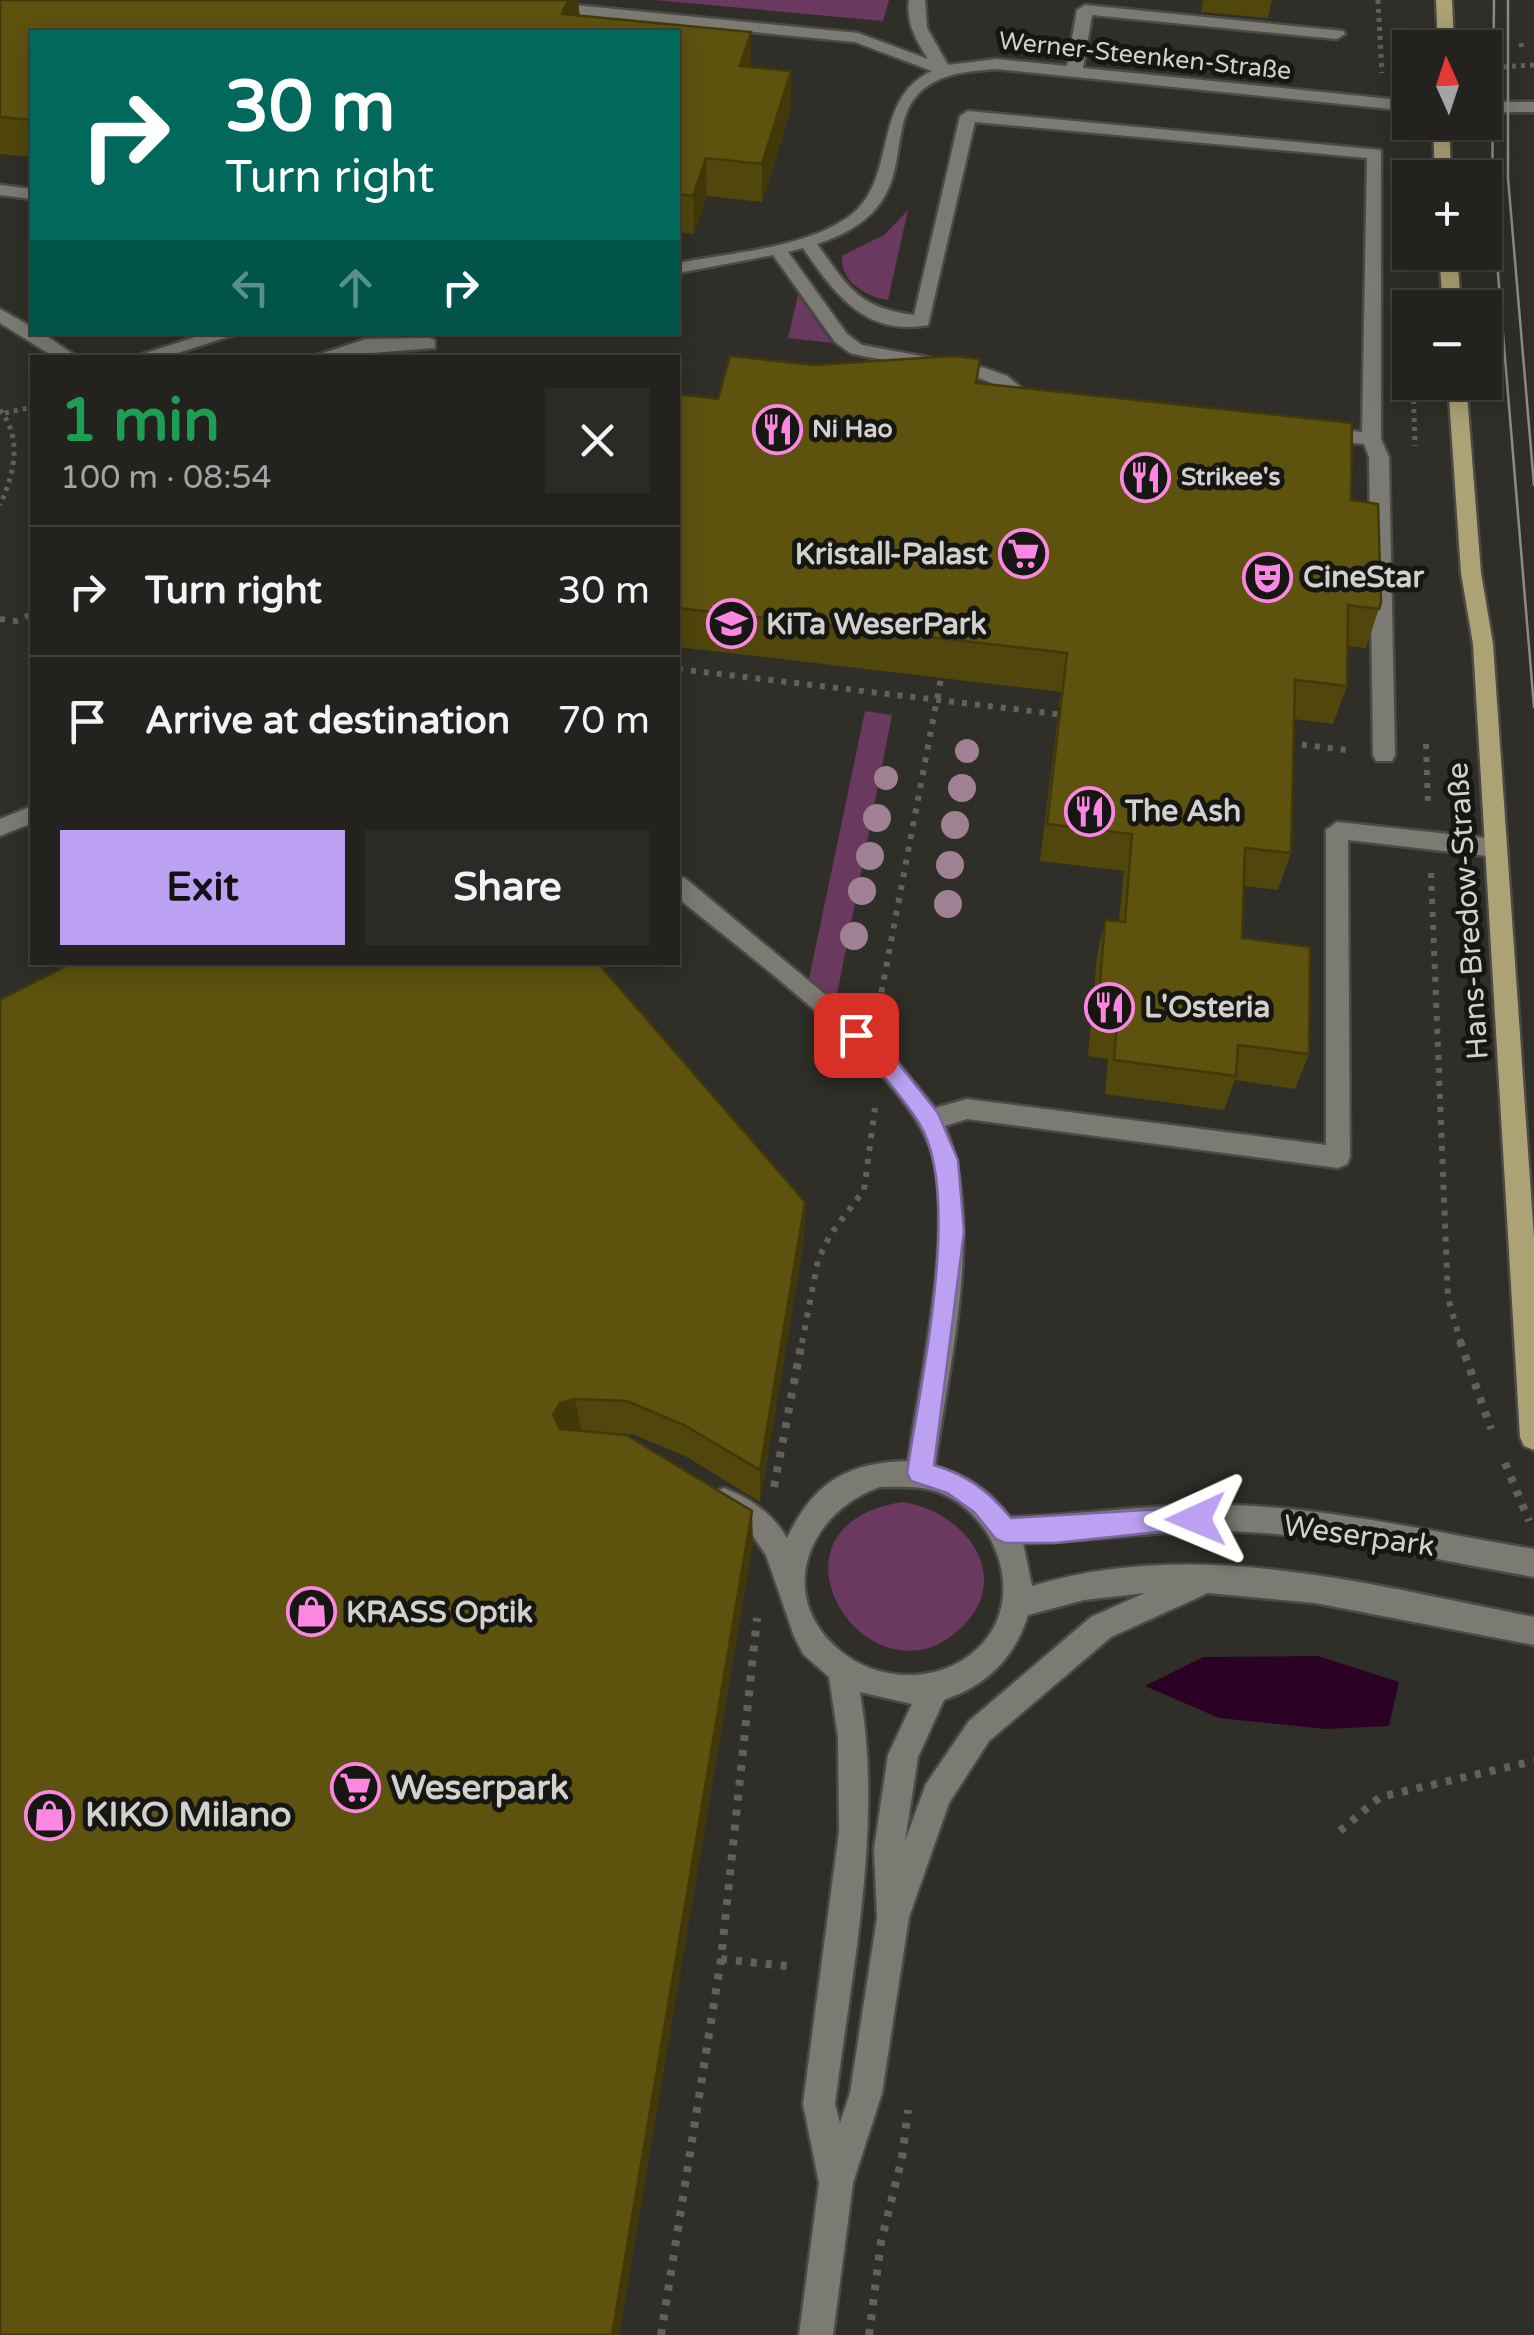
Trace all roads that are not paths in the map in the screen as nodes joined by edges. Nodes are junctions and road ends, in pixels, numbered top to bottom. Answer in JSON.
{"nodes":[{"id":1,"x":476,"y":0,"type":"edge"},
{"id":2,"x":918,"y":0,"type":"edge"},
{"id":3,"x":1444,"y":0,"type":"edge"},
{"id":4,"x":1118,"y":6,"type":"edge"},
{"id":5,"x":1445,"y":30,"type":"edge"},
{"id":6,"x":1337,"y":34,"type":"dead end"},
{"id":7,"x":944,"y":70,"type":"junction"},
{"id":8,"x":1074,"y":73,"type":"junction"},
{"id":9,"x":1392,"y":106,"type":"edge"},
{"id":10,"x":1502,"y":107,"type":"edge"},
{"id":11,"x":1534,"y":107,"type":"edge"},
{"id":12,"x":0,"y":190,"type":"edge"},
{"id":13,"x":30,"y":194,"type":"edge"},
{"id":14,"x":806,"y":240,"type":"junction"},
{"id":15,"x":776,"y":248,"type":"junction"},
{"id":16,"x":680,"y":268,"type":"edge"},
{"id":17,"x":0,"y":315,"type":"edge"},
{"id":18,"x":30,"y":333,"type":"edge"},
{"id":19,"x":33,"y":335,"type":"edge"},
{"id":20,"x":223,"y":335,"type":"edge"},
{"id":21,"x":431,"y":344,"type":"edge"},
{"id":22,"x":65,"y":355,"type":"edge"},
{"id":23,"x":150,"y":355,"type":"edge"},
{"id":24,"x":328,"y":355,"type":"edge"},
{"id":25,"x":1459,"y":400,"type":"edge"},
{"id":26,"x":1059,"y":405,"type":"edge"},
{"id":27,"x":1290,"y":430,"type":"edge"},
{"id":28,"x":1371,"y":439,"type":"junction"},
{"id":29,"x":1384,"y":755,"type":"road end"},
{"id":30,"x":30,"y":815,"type":"edge"},
{"id":31,"x":0,"y":828,"type":"edge"},
{"id":32,"x":1496,"y":848,"type":"junction"},
{"id":33,"x":680,"y":886,"type":"edge"},
{"id":34,"x":930,"y":1120,"type":"junction"},
{"id":35,"x":1534,"y":1436,"type":"edge"},
{"id":36,"x":920,"y":1473,"type":"junction"},
{"id":37,"x":699,"y":1487,"type":"edge"},
{"id":38,"x":806,"y":1523,"type":"junction"},
{"id":39,"x":767,"y":1530,"type":"junction"},
{"id":40,"x":1005,"y":1530,"type":"junction"},
{"id":41,"x":1534,"y":1563,"type":"edge"},
{"id":42,"x":1211,"y":1578,"type":"junction"},
{"id":43,"x":792,"y":1590,"type":"junction"},
{"id":44,"x":1019,"y":1604,"type":"junction"},
{"id":45,"x":1534,"y":1630,"type":"edge"},
{"id":46,"x":842,"y":1670,"type":"junction"},
{"id":47,"x":934,"y":1688,"type":"junction"},
{"id":48,"x":893,"y":1918,"type":"junction"},
{"id":49,"x":836,"y":2183,"type":"junction"},
{"id":50,"x":816,"y":2335,"type":"edge"}],
"edges":[{"from":1,"to":7,"type":"street"},
{"from":2,"to":7,"type":"street"},
{"from":3,"to":5,"type":"main road"},
{"from":4,"to":6,"type":"street"},
{"from":4,"to":8,"type":"street"},
{"from":7,"to":8,"type":"street","name":"Werner-Steenken-Straße"},
{"from":7,"to":14,"type":"street"},
{"from":8,"to":9,"type":"street","name":"Werner-Steenken-Straße"},
{"from":10,"to":11,"type":"street"},
{"from":12,"to":13,"type":"street"},
{"from":14,"to":15,"type":"street"},
{"from":14,"to":28,"type":"street"},
{"from":15,"to":16,"type":"street"},
{"from":15,"to":26,"type":"street"},
{"from":17,"to":18,"type":"street"},
{"from":19,"to":22,"type":"street"},
{"from":20,"to":23,"type":"street"},
{"from":21,"to":24,"type":"street"},
{"from":25,"to":32,"type":"main road","name":"Hans-Bredow-Straße"},
{"from":27,"to":28,"type":"street"},
{"from":28,"to":29,"type":"street"},
{"from":30,"to":31,"type":"street"},
{"from":32,"to":34,"type":"street"},
{"from":32,"to":35,"type":"main road","name":"Hans-Bredow-Straße"},
{"from":33,"to":34,"type":"street"},
{"from":34,"to":36,"type":"street"},
{"from":36,"to":38,"type":"street"},
{"from":36,"to":40,"type":"street"},
{"from":37,"to":39,"type":"street"},
{"from":38,"to":39,"type":"street"},
{"from":38,"to":43,"type":"street"},
{"from":39,"to":43,"type":"street"},
{"from":40,"to":41,"type":"street","name":"Weserpark"},
{"from":40,"to":44,"type":"street"},
{"from":42,"to":44,"type":"street","name":"Weserpark"},
{"from":42,"to":45,"type":"street","name":"Weserpark"},
{"from":42,"to":48,"type":"street"},
{"from":43,"to":46,"type":"street"},
{"from":44,"to":47,"type":"street"},
{"from":46,"to":47,"type":"street"},
{"from":46,"to":49,"type":"street"},
{"from":47,"to":48,"type":"street"},
{"from":48,"to":49,"type":"street"},
{"from":49,"to":50,"type":"street"}]}
